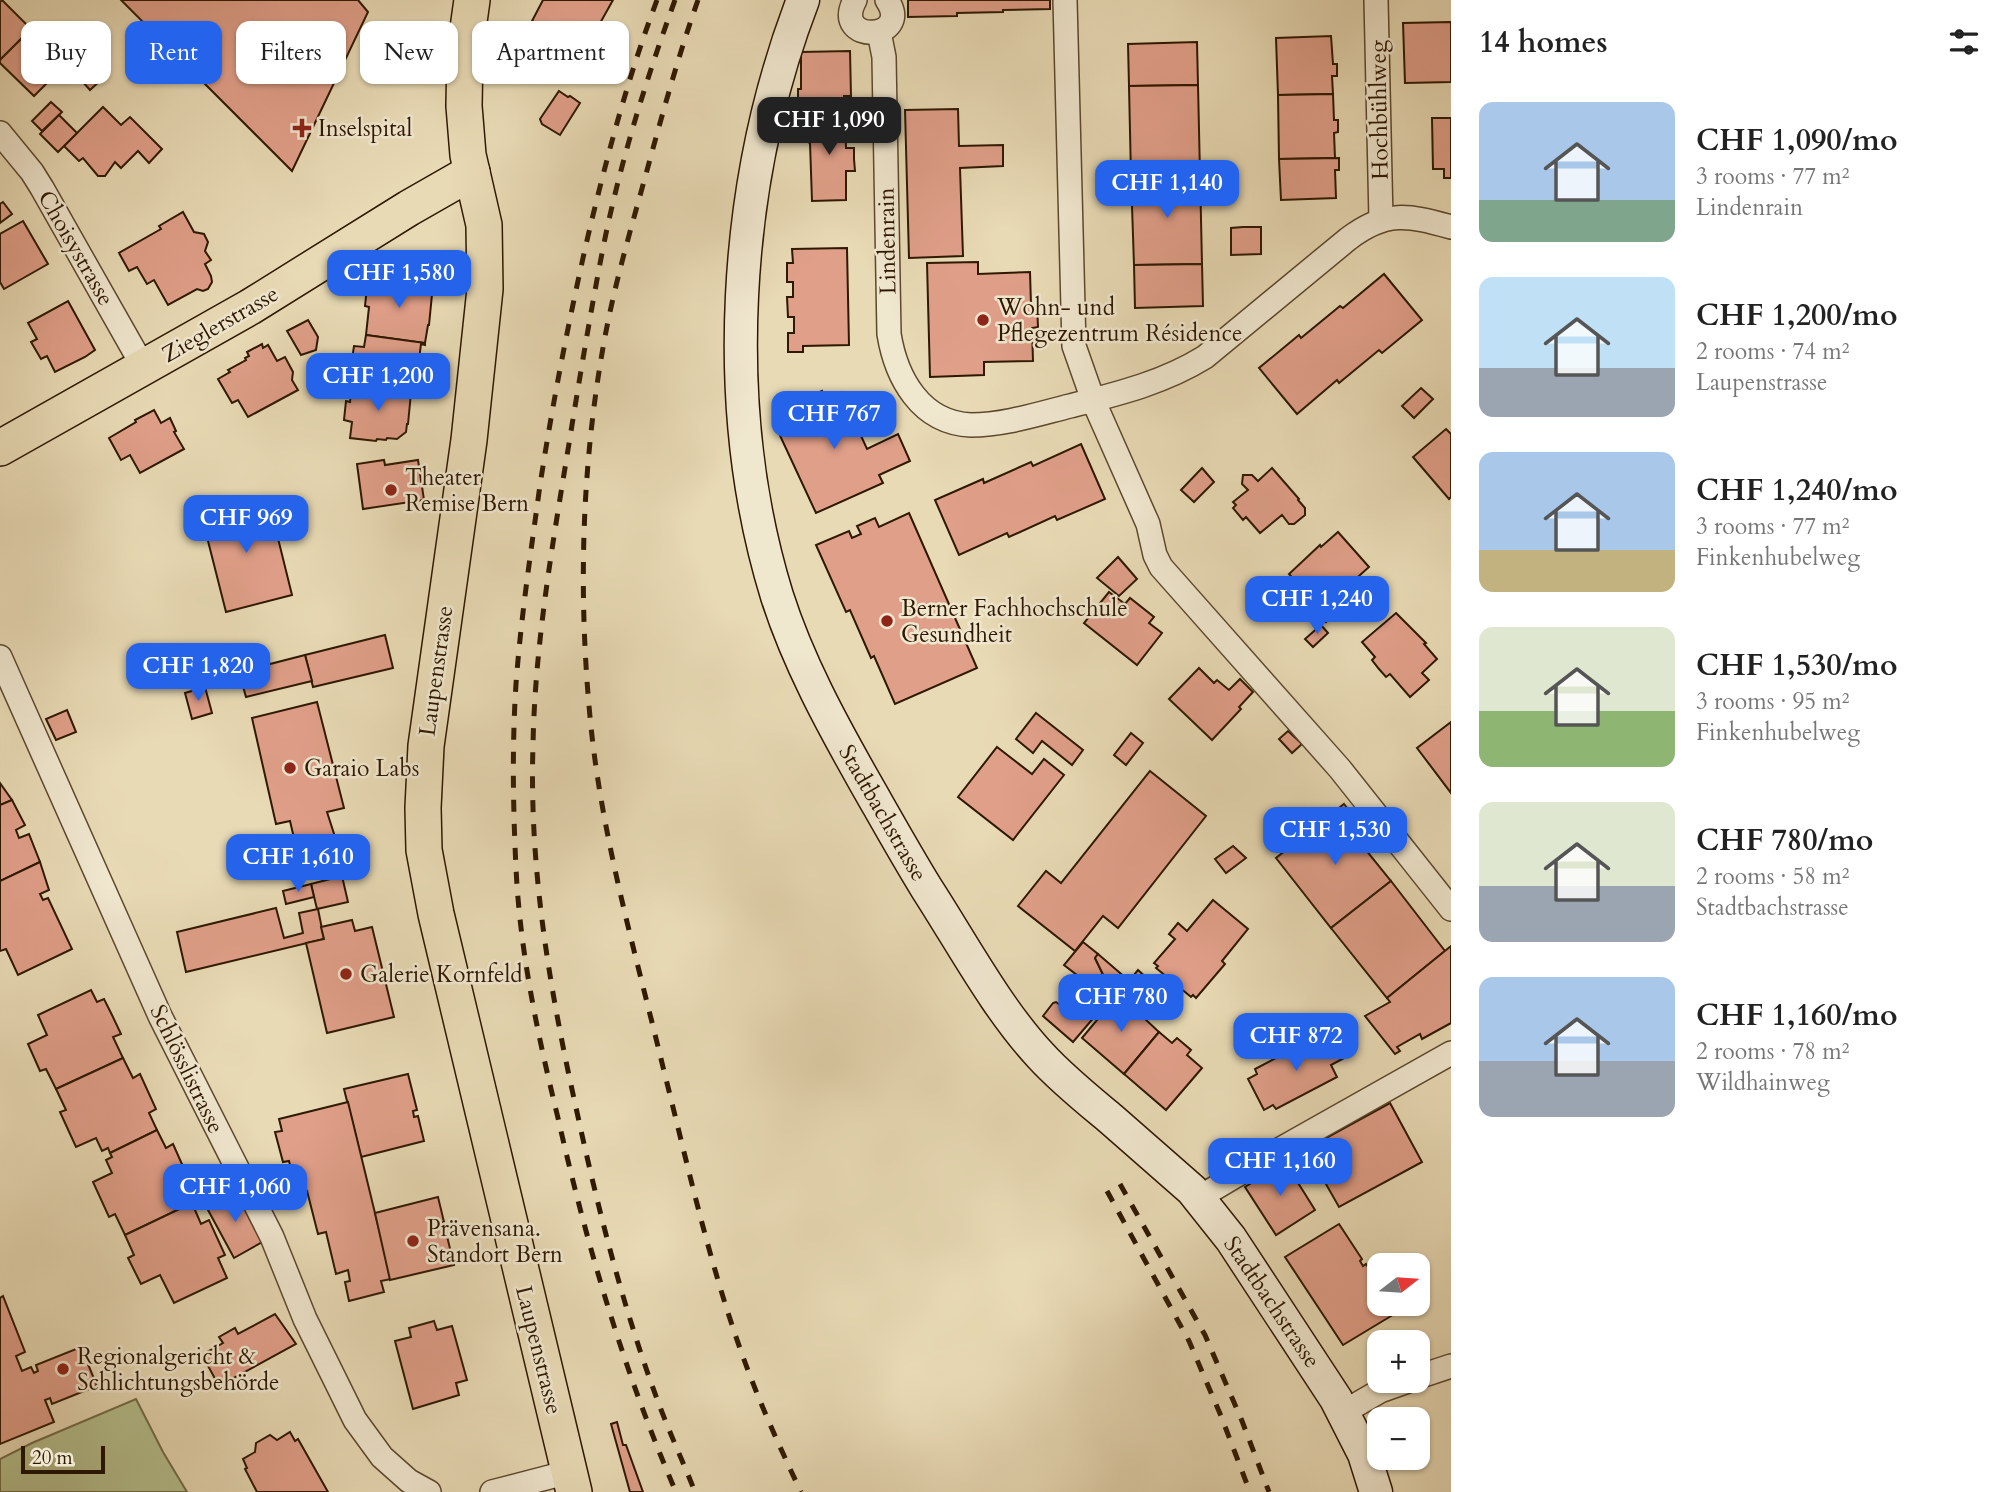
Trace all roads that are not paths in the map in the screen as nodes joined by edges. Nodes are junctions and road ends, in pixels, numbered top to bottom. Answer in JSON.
{"nodes":[{"id":1,"x":472,"y":0,"type":"edge"},
{"id":2,"x":803,"y":0,"type":"edge"},
{"id":3,"x":855,"y":0,"type":"edge"},
{"id":4,"x":887,"y":0,"type":"edge"},
{"id":5,"x":1066,"y":0,"type":"edge"},
{"id":6,"x":1376,"y":0,"type":"edge"},
{"id":7,"x":879,"y":32,"type":"junction"},
{"id":8,"x":0,"y":133,"type":"edge"},
{"id":9,"x":472,"y":172,"type":"junction"},
{"id":10,"x":1381,"y":220,"type":"junction"},
{"id":11,"x":1451,"y":227,"type":"edge"},
{"id":12,"x":144,"y":368,"type":"junction"},
{"id":13,"x":1093,"y":400,"type":"junction"},
{"id":14,"x":0,"y":448,"type":"edge"},
{"id":15,"x":0,"y":657,"type":"edge"},
{"id":16,"x":1451,"y":909,"type":"edge"},
{"id":17,"x":1451,"y":1053,"type":"edge"},
{"id":18,"x":1199,"y":1197,"type":"junction"},
{"id":19,"x":1451,"y":1366,"type":"edge"},
{"id":20,"x":1430,"y":1373,"type":"edge"},
{"id":21,"x":1375,"y":1393,"type":"edge"},
{"id":22,"x":1344,"y":1412,"type":"junction"},
{"id":23,"x":571,"y":1482,"type":"edge"},
{"id":24,"x":429,"y":1492,"type":"edge"},
{"id":25,"x":492,"y":1492,"type":"edge"},
{"id":26,"x":1376,"y":1492,"type":"edge"}],
"edges":[{"from":1,"to":9,"type":"main road","name":"Laupenstrasse"},
{"from":2,"to":18,"type":"main road","name":"Stadtbachstrasse"},
{"from":3,"to":7,"type":"street"},
{"from":4,"to":7,"type":"street","name":"Lindenrain"},
{"from":5,"to":13,"type":"street"},
{"from":6,"to":10,"type":"street","name":"Hochbühlweg"},
{"from":7,"to":13,"type":"street","name":"Lindenrain"},
{"from":8,"to":12,"type":"street","name":"Choisystrasse"},
{"from":9,"to":12,"type":"main road","name":"Zieglerstrasse"},
{"from":9,"to":23,"type":"main road","name":"Laupenstrasse"},
{"from":10,"to":11,"type":"street"},
{"from":10,"to":13,"type":"street"},
{"from":12,"to":14,"type":"main road","name":"Zieglerstrasse"},
{"from":13,"to":16,"type":"street"},
{"from":15,"to":24,"type":"street","name":"Schlösslistrasse"},
{"from":17,"to":18,"type":"street"},
{"from":18,"to":22,"type":"main road","name":"Stadtbachstrasse"},
{"from":19,"to":20,"type":"street"},
{"from":21,"to":22,"type":"street"},
{"from":22,"to":26,"type":"main road","name":"Stadtbachstrasse"},
{"from":23,"to":25,"type":"street"}]}
